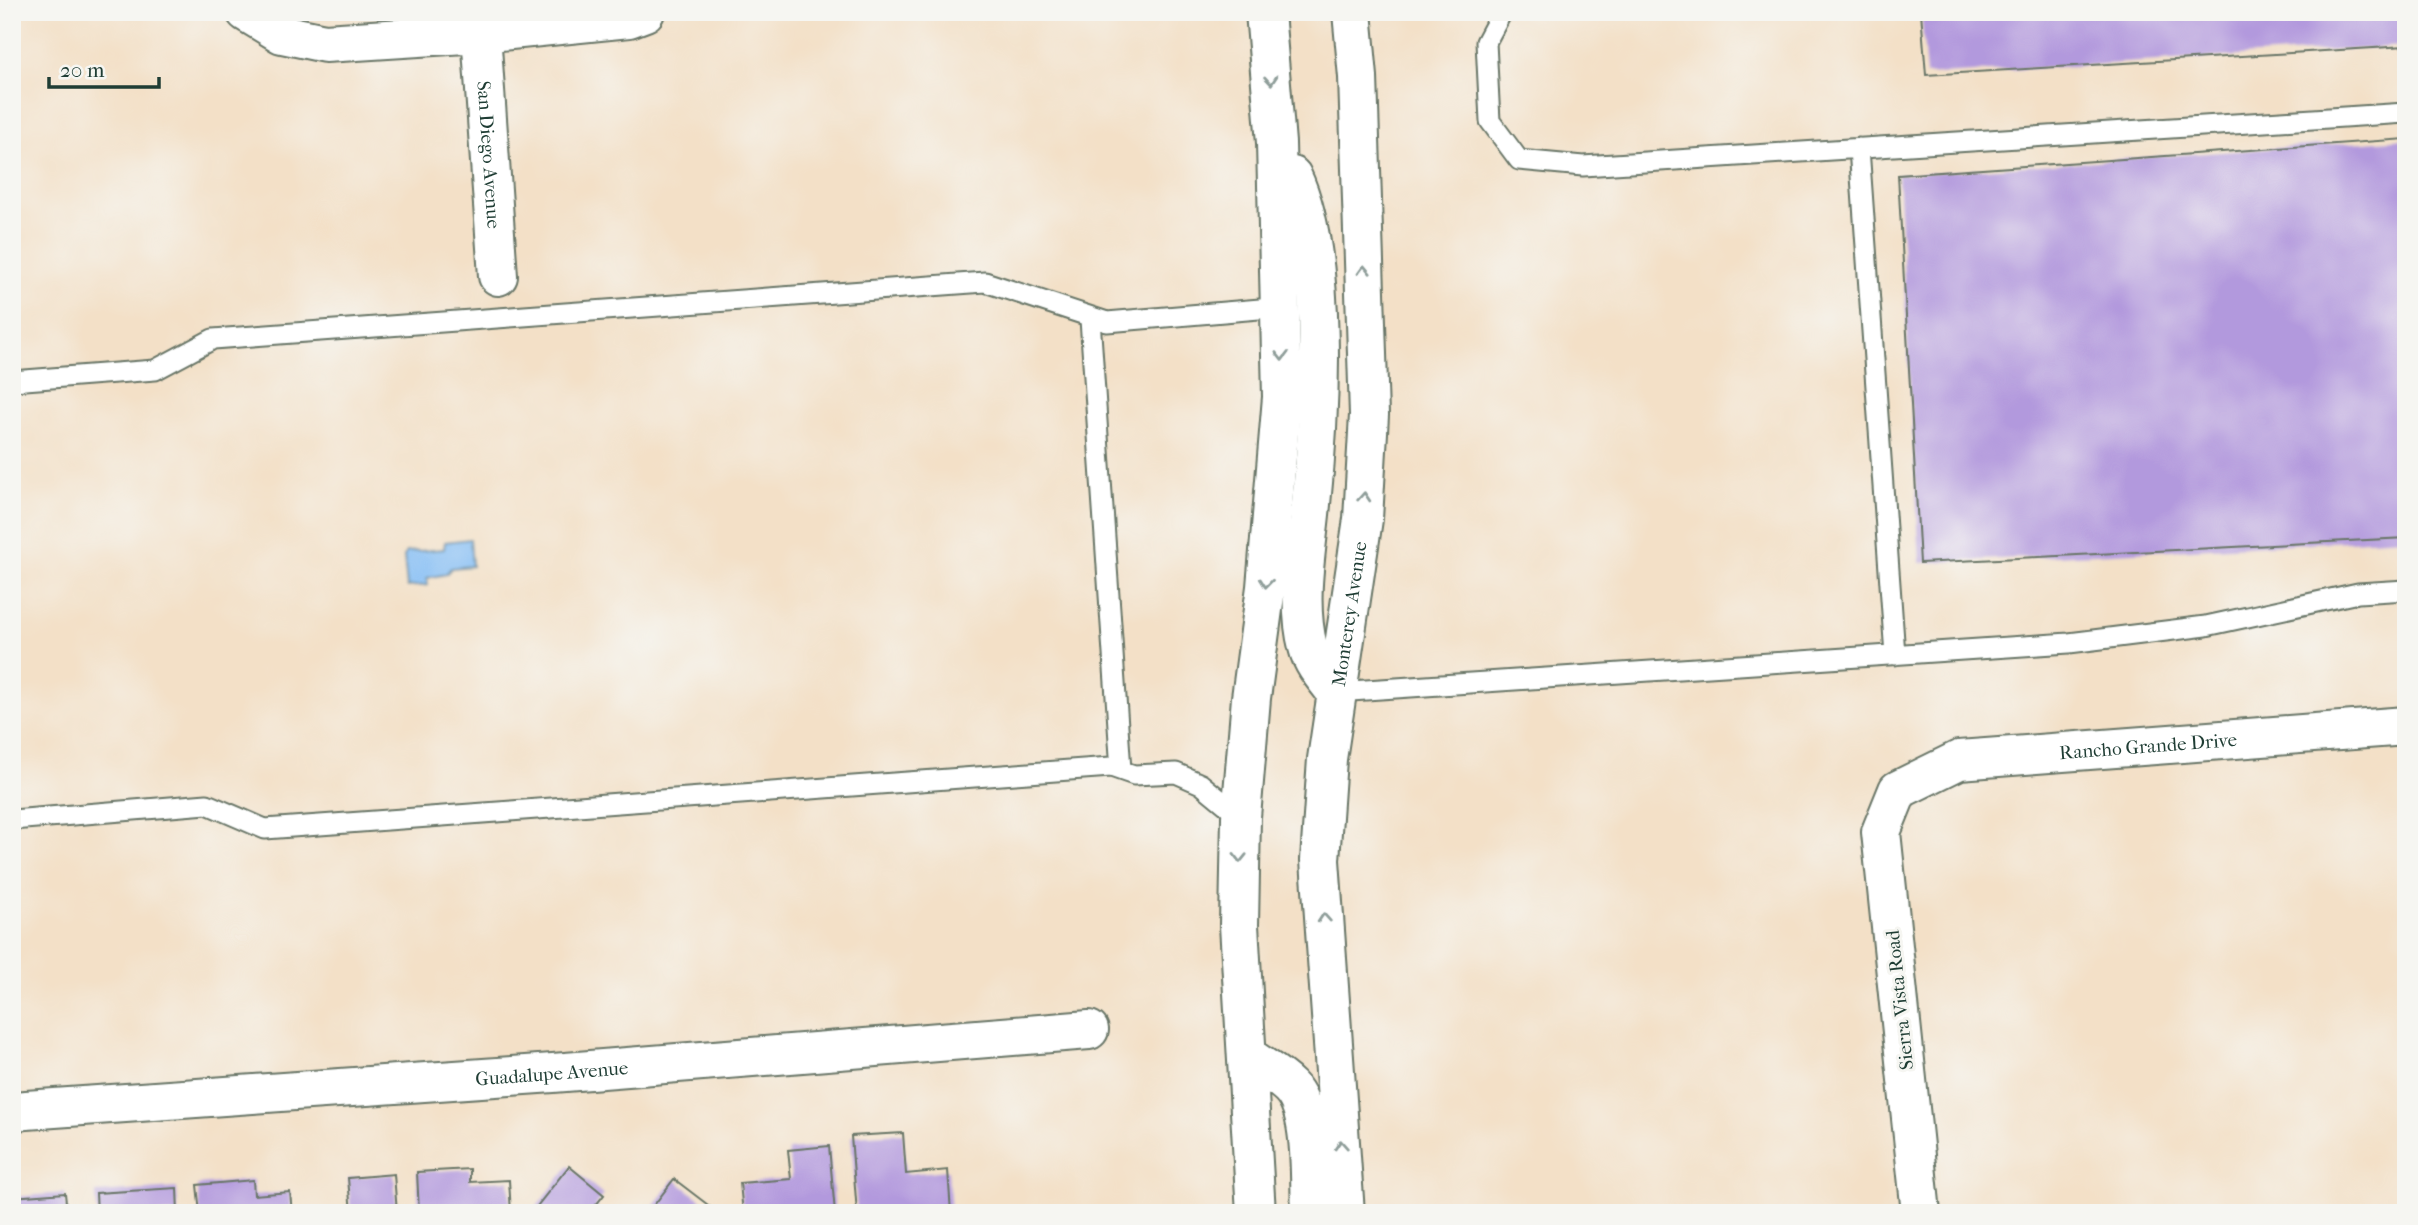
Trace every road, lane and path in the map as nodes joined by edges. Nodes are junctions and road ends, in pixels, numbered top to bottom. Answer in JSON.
{"nodes":[{"id":1,"x":246,"y":12,"type":"edge"},
{"id":2,"x":645,"y":12,"type":"edge"},
{"id":3,"x":1265,"y":12,"type":"edge"},
{"id":4,"x":1352,"y":12,"type":"edge"},
{"id":5,"x":1502,"y":12,"type":"edge"},
{"id":6,"x":481,"y":33,"type":"junction"},
{"id":7,"x":2406,"y":113,"type":"edge"},
{"id":8,"x":1276,"y":143,"type":"junction"},
{"id":9,"x":1859,"y":148,"type":"junction"},
{"id":10,"x":498,"y":276,"type":"dead end"},
{"id":11,"x":1282,"y":307,"type":"junction"},
{"id":12,"x":1090,"y":319,"type":"junction"},
{"id":13,"x":12,"y":381,"type":"edge"},
{"id":14,"x":2406,"y":590,"type":"edge"},
{"id":15,"x":1895,"y":655,"type":"junction"},
{"id":16,"x":1336,"y":692,"type":"junction"},
{"id":17,"x":2406,"y":726,"type":"edge"},
{"id":18,"x":1121,"y":770,"type":"junction"},
{"id":19,"x":1898,"y":790,"type":"joint"},
{"id":20,"x":1241,"y":817,"type":"junction"},
{"id":21,"x":12,"y":820,"type":"edge"},
{"id":22,"x":1089,"y":1030,"type":"dead end"},
{"id":23,"x":1247,"y":1056,"type":"junction"},
{"id":24,"x":12,"y":1111,"type":"edge"},
{"id":25,"x":1256,"y":1213,"type":"edge"},
{"id":26,"x":1311,"y":1213,"type":"edge"},
{"id":27,"x":1345,"y":1213,"type":"edge"},
{"id":28,"x":1921,"y":1213,"type":"edge"}],
"edges":[{"from":1,"to":6,"type":"main road"},
{"from":2,"to":6,"type":"main road"},
{"from":3,"to":8,"type":"main road","one_way":true},
{"from":16,"to":4,"type":"main road","name":"Monterey Avenue","one_way":true},
{"from":5,"to":9,"type":"lane"},
{"from":6,"to":10,"type":"main road","name":"San Diego Avenue"},
{"from":7,"to":9,"type":"lane"},
{"from":8,"to":11,"type":"main road"},
{"from":8,"to":16,"type":"main road"},
{"from":9,"to":15,"type":"lane"},
{"from":11,"to":12,"type":"lane"},
{"from":11,"to":20,"type":"main road","one_way":true},
{"from":12,"to":13,"type":"lane"},
{"from":12,"to":18,"type":"lane"},
{"from":14,"to":15,"type":"lane"},
{"from":15,"to":16,"type":"lane"},
{"from":27,"to":16,"type":"main road","name":"Monterey Avenue","one_way":true},
{"from":17,"to":19,"type":"main road","name":"Rancho Grande Drive"},
{"from":18,"to":20,"type":"lane"},
{"from":18,"to":21,"type":"lane"},
{"from":19,"to":28,"type":"main road","name":"Sierra Vista Road"},
{"from":20,"to":23,"type":"main road","one_way":true},
{"from":22,"to":24,"type":"main road","name":"Guadalupe Avenue"},
{"from":23,"to":25,"type":"main road"},
{"from":23,"to":26,"type":"main road"}]}
